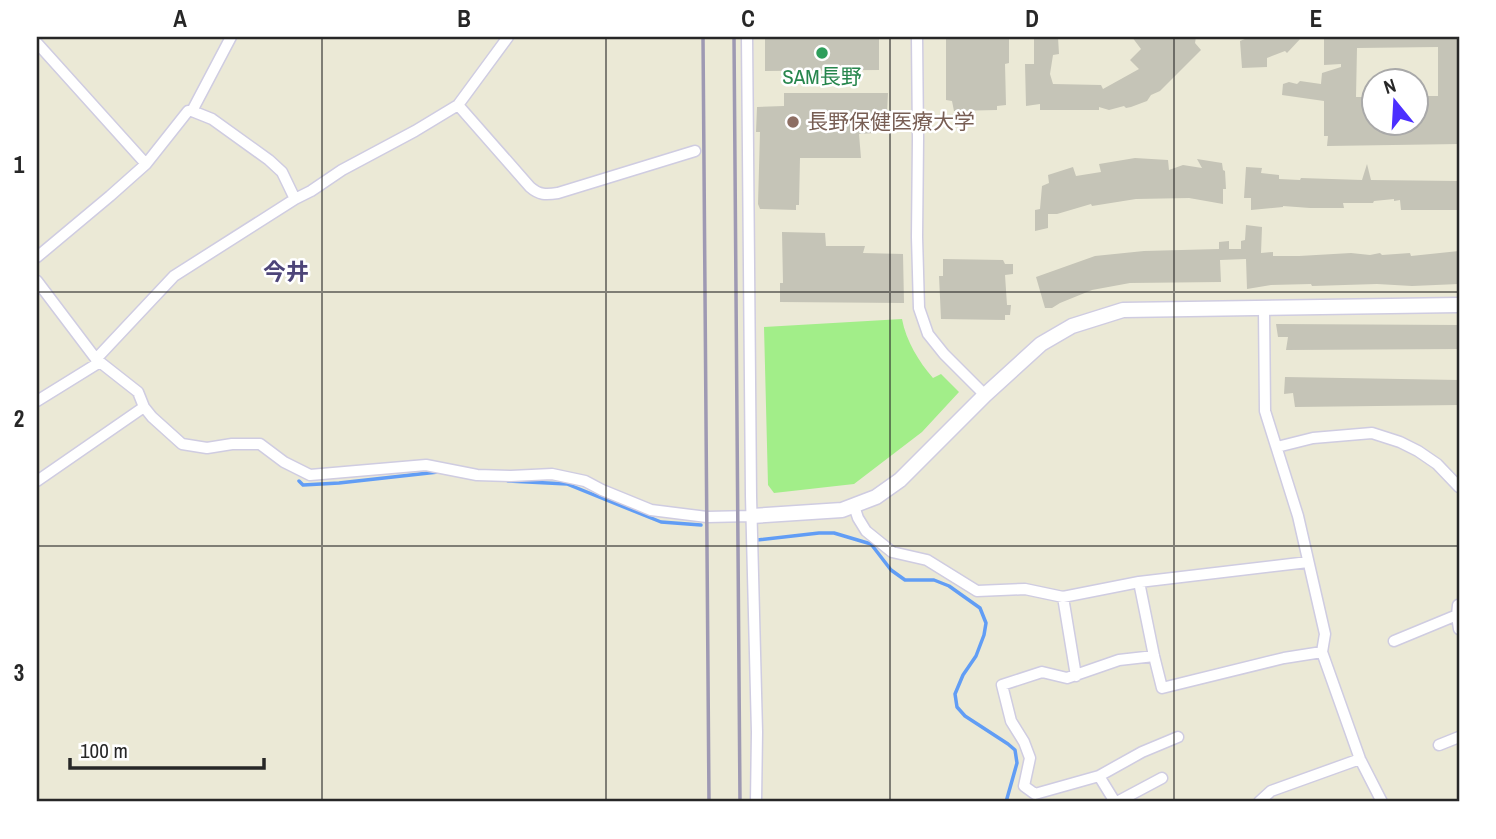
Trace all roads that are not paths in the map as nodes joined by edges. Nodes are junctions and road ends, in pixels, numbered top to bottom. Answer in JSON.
{"nodes":[{"id":1,"x":231,"y":37,"type":"edge"},
{"id":2,"x":508,"y":37,"type":"edge"},
{"id":3,"x":747,"y":37,"type":"edge"},
{"id":4,"x":917,"y":37,"type":"edge"},
{"id":5,"x":37,"y":43,"type":"edge"},
{"id":6,"x":458,"y":105,"type":"junction"},
{"id":7,"x":192,"y":111,"type":"junction"},
{"id":8,"x":695,"y":151,"type":"dead end"},
{"id":9,"x":146,"y":164,"type":"junction"},
{"id":10,"x":295,"y":200,"type":"junction"},
{"id":11,"x":37,"y":257,"type":"edge"},
{"id":12,"x":37,"y":281,"type":"edge"},
{"id":13,"x":1459,"y":305,"type":"edge"},
{"id":14,"x":1264,"y":309,"type":"junction"},
{"id":15,"x":98,"y":360,"type":"junction"},
{"id":16,"x":985,"y":396,"type":"junction"},
{"id":17,"x":37,"y":401,"type":"edge"},
{"id":18,"x":144,"y":407,"type":"junction"},
{"id":19,"x":1277,"y":447,"type":"junction"},
{"id":20,"x":37,"y":481,"type":"edge"},
{"id":21,"x":1459,"y":487,"type":"edge"},
{"id":22,"x":854,"y":506,"type":"junction"},
{"id":23,"x":752,"y":516,"type":"junction"},
{"id":24,"x":1308,"y":562,"type":"junction"},
{"id":25,"x":1139,"y":582,"type":"junction"},
{"id":26,"x":1063,"y":597,"type":"junction"},
{"id":27,"x":1458,"y":610,"type":"edge"},
{"id":28,"x":1459,"y":629,"type":"edge"},
{"id":29,"x":1394,"y":641,"type":"dead end"},
{"id":30,"x":1322,"y":652,"type":"junction"},
{"id":31,"x":1154,"y":656,"type":"junction"},
{"id":32,"x":1076,"y":676,"type":"junction"},
{"id":33,"x":1178,"y":737,"type":"dead end"},
{"id":34,"x":1459,"y":737,"type":"edge"},
{"id":35,"x":1438,"y":745,"type":"dead end"},
{"id":36,"x":1360,"y":759,"type":"junction"},
{"id":37,"x":1099,"y":776,"type":"junction"},
{"id":38,"x":1162,"y":778,"type":"dead end"},
{"id":39,"x":1271,"y":791,"type":"junction"},
{"id":40,"x":756,"y":802,"type":"edge"},
{"id":41,"x":1116,"y":802,"type":"edge"},
{"id":42,"x":1259,"y":802,"type":"edge"},
{"id":43,"x":1279,"y":802,"type":"edge"},
{"id":44,"x":1382,"y":802,"type":"edge"}],
"edges":[{"from":1,"to":7,"type":"street"},
{"from":2,"to":6,"type":"street"},
{"from":3,"to":23,"type":"street"},
{"from":4,"to":16,"type":"street"},
{"from":5,"to":9,"type":"street"},
{"from":6,"to":8,"type":"street"},
{"from":6,"to":10,"type":"street"},
{"from":7,"to":9,"type":"street"},
{"from":7,"to":10,"type":"street"},
{"from":9,"to":11,"type":"street"},
{"from":10,"to":15,"type":"street"},
{"from":12,"to":15,"type":"street"},
{"from":13,"to":14,"type":"street"},
{"from":14,"to":16,"type":"street"},
{"from":14,"to":19,"type":"street"},
{"from":15,"to":17,"type":"street"},
{"from":15,"to":18,"type":"street"},
{"from":16,"to":22,"type":"street"},
{"from":18,"to":20,"type":"street"},
{"from":18,"to":23,"type":"street"},
{"from":19,"to":21,"type":"street"},
{"from":19,"to":24,"type":"street"},
{"from":22,"to":23,"type":"street"},
{"from":22,"to":26,"type":"street"},
{"from":23,"to":40,"type":"street"},
{"from":24,"to":25,"type":"street"},
{"from":24,"to":30,"type":"street"},
{"from":25,"to":26,"type":"street"},
{"from":25,"to":31,"type":"street"},
{"from":26,"to":32,"type":"street"},
{"from":27,"to":28,"type":"street"},
{"from":27,"to":29,"type":"street"},
{"from":30,"to":31,"type":"street"},
{"from":30,"to":36,"type":"street"},
{"from":31,"to":32,"type":"street"},
{"from":32,"to":37,"type":"street"},
{"from":33,"to":37,"type":"street"},
{"from":34,"to":35,"type":"street"},
{"from":36,"to":39,"type":"street"},
{"from":36,"to":44,"type":"street"},
{"from":37,"to":41,"type":"street"},
{"from":38,"to":41,"type":"street"},
{"from":39,"to":42,"type":"street"},
{"from":39,"to":43,"type":"street"}]}
